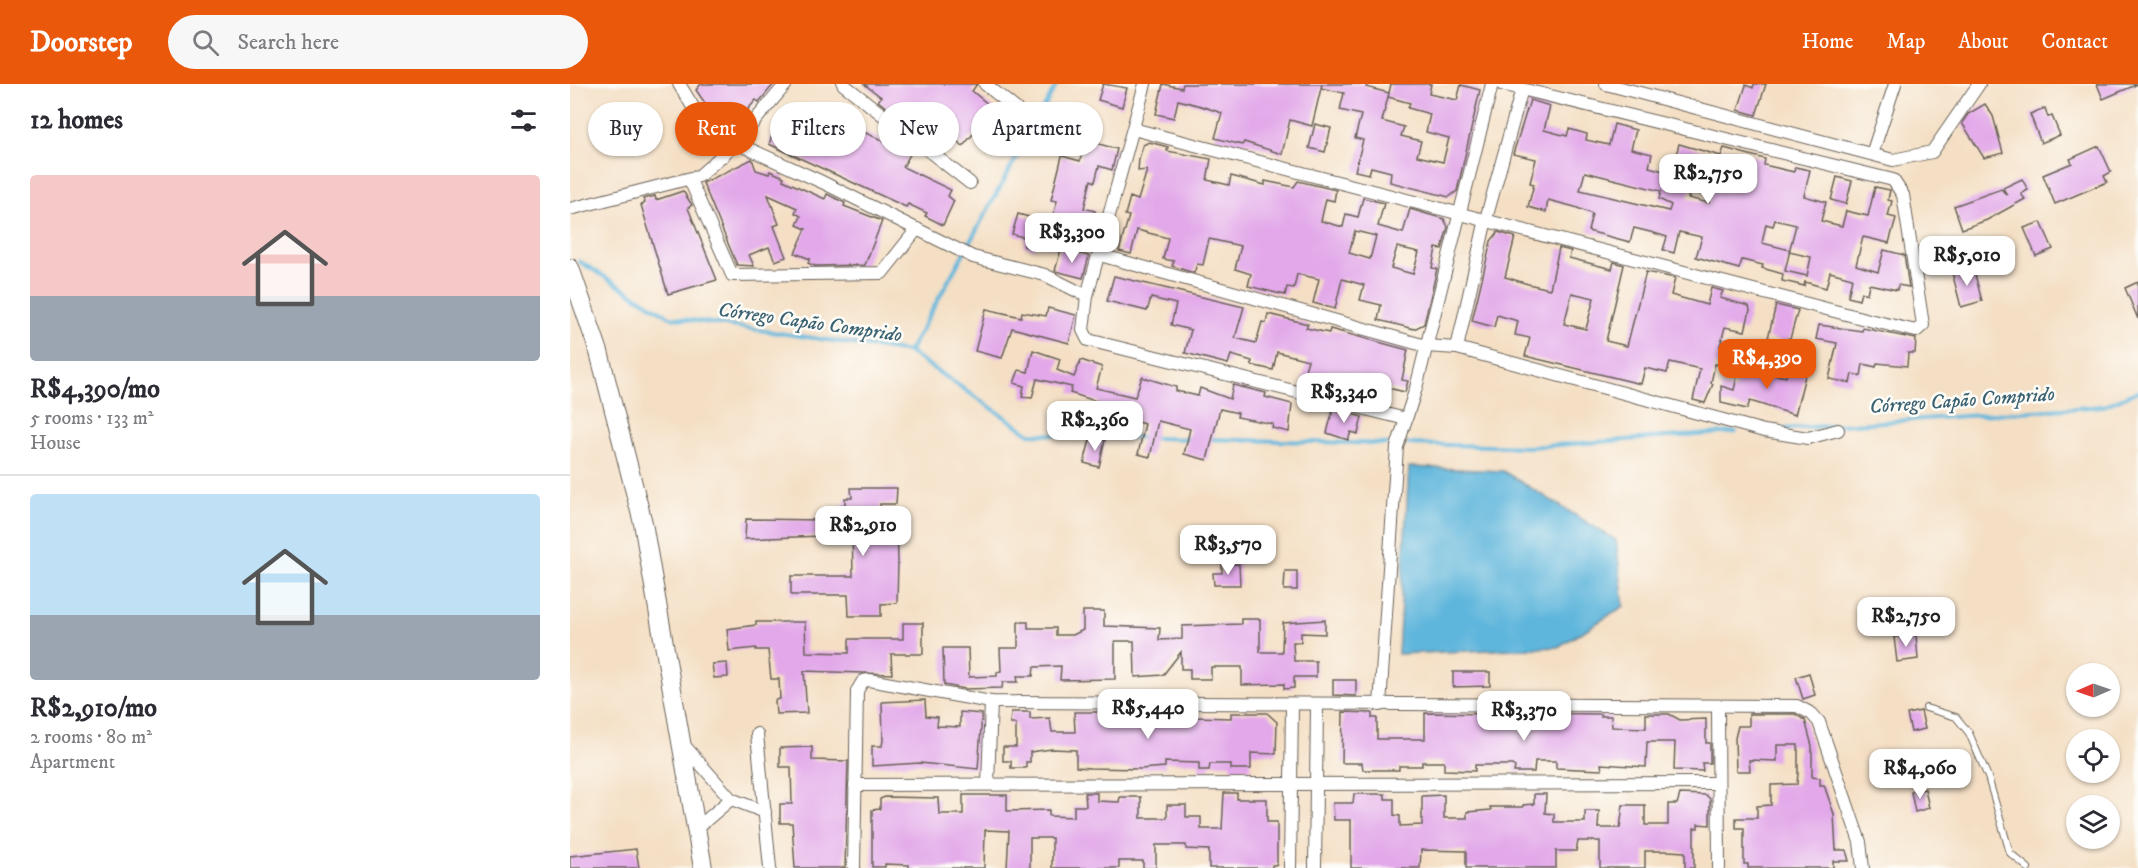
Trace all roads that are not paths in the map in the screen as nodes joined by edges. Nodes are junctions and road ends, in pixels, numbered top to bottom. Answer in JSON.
{"nodes":[{"id":1,"x":679,"y":84,"type":"edge"},
{"id":2,"x":786,"y":84,"type":"edge"},
{"id":3,"x":843,"y":84,"type":"edge"},
{"id":4,"x":985,"y":84,"type":"edge"},
{"id":5,"x":1145,"y":84,"type":"edge"},
{"id":6,"x":1492,"y":84,"type":"edge"},
{"id":7,"x":1501,"y":84,"type":"edge"},
{"id":8,"x":1606,"y":84,"type":"edge"},
{"id":9,"x":1895,"y":84,"type":"edge"},
{"id":10,"x":1979,"y":84,"type":"edge"},
{"id":11,"x":1522,"y":89,"type":"junction"},
{"id":12,"x":690,"y":102,"type":"edge"},
{"id":13,"x":1007,"y":102,"type":"edge"},
{"id":14,"x":758,"y":117,"type":"edge"},
{"id":15,"x":1133,"y":129,"type":"junction"},
{"id":16,"x":758,"y":153,"type":"edge"},
{"id":17,"x":1872,"y":154,"type":"junction"},
{"id":18,"x":723,"y":156,"type":"edge"},
{"id":19,"x":690,"y":180,"type":"junction"},
{"id":20,"x":970,"y":183,"type":"dead end"},
{"id":21,"x":570,"y":209,"type":"edge"},
{"id":22,"x":1460,"y":213,"type":"junction"},
{"id":23,"x":1486,"y":219,"type":"junction"},
{"id":24,"x":917,"y":229,"type":"junction"},
{"id":25,"x":1100,"y":255,"type":"junction"},
{"id":26,"x":570,"y":268,"type":"edge"},
{"id":27,"x":1087,"y":296,"type":"junction"},
{"id":28,"x":1426,"y":346,"type":"junction"},
{"id":29,"x":1457,"y":348,"type":"junction"},
{"id":30,"x":1406,"y":419,"type":"junction"},
{"id":31,"x":1838,"y":430,"type":"dead end"},
{"id":32,"x":991,"y":702,"type":"junction"},
{"id":33,"x":1292,"y":704,"type":"junction"},
{"id":34,"x":1317,"y":705,"type":"junction"},
{"id":35,"x":1380,"y":705,"type":"junction"},
{"id":36,"x":1718,"y":707,"type":"junction"},
{"id":37,"x":1926,"y":708,"type":"dead end"},
{"id":38,"x":757,"y":734,"type":"dead end"},
{"id":39,"x":682,"y":743,"type":"junction"},
{"id":40,"x":1291,"y":783,"type":"junction"},
{"id":41,"x":1316,"y":783,"type":"junction"},
{"id":42,"x":1719,"y":783,"type":"junction"},
{"id":43,"x":855,"y":784,"type":"junction"},
{"id":44,"x":988,"y":784,"type":"junction"},
{"id":45,"x":731,"y":800,"type":"junction"},
{"id":46,"x":765,"y":812,"type":"junction"},
{"id":47,"x":697,"y":828,"type":"junction"},
{"id":48,"x":703,"y":868,"type":"edge"},
{"id":49,"x":770,"y":868,"type":"edge"},
{"id":50,"x":854,"y":868,"type":"edge"},
{"id":51,"x":1290,"y":868,"type":"edge"},
{"id":52,"x":1316,"y":868,"type":"edge"},
{"id":53,"x":1719,"y":868,"type":"edge"},
{"id":54,"x":1863,"y":868,"type":"edge"},
{"id":55,"x":2028,"y":868,"type":"edge"}],
"edges":[{"from":1,"to":12,"type":"street"},
{"from":2,"to":14,"type":"street"},
{"from":3,"to":20,"type":"street"},
{"from":4,"to":13,"type":"street"},
{"from":5,"to":15,"type":"street"},
{"from":6,"to":22,"type":"street"},
{"from":7,"to":11,"type":"street"},
{"from":8,"to":17,"type":"street"},
{"from":9,"to":17,"type":"street"},
{"from":10,"to":17,"type":"street"},
{"from":11,"to":23,"type":"street"},
{"from":11,"to":23,"type":"street"},
{"from":15,"to":22,"type":"street"},
{"from":15,"to":25,"type":"street"},
{"from":16,"to":24,"type":"street"},
{"from":18,"to":19,"type":"street"},
{"from":19,"to":21,"type":"street"},
{"from":19,"to":24,"type":"street"},
{"from":22,"to":23,"type":"street"},
{"from":22,"to":28,"type":"street"},
{"from":23,"to":29,"type":"street"},
{"from":24,"to":27,"type":"street"},
{"from":25,"to":27,"type":"street"},
{"from":25,"to":28,"type":"street"},
{"from":26,"to":39,"type":"main road"},
{"from":27,"to":30,"type":"street"},
{"from":28,"to":29,"type":"street"},
{"from":28,"to":30,"type":"street"},
{"from":29,"to":31,"type":"street"},
{"from":30,"to":35,"type":"street"},
{"from":32,"to":33,"type":"street"},
{"from":32,"to":43,"type":"street"},
{"from":32,"to":44,"type":"street"},
{"from":33,"to":34,"type":"street"},
{"from":33,"to":40,"type":"street"},
{"from":34,"to":35,"type":"street"},
{"from":34,"to":41,"type":"street"},
{"from":35,"to":36,"type":"street"},
{"from":36,"to":42,"type":"street"},
{"from":36,"to":54,"type":"street"},
{"from":37,"to":55,"type":"lane"},
{"from":38,"to":46,"type":"street"},
{"from":39,"to":45,"type":"street"},
{"from":39,"to":47,"type":"main road"},
{"from":40,"to":41,"type":"street"},
{"from":40,"to":44,"type":"street"},
{"from":40,"to":51,"type":"street"},
{"from":41,"to":42,"type":"street"},
{"from":41,"to":52,"type":"street"},
{"from":42,"to":53,"type":"street"},
{"from":43,"to":44,"type":"street"},
{"from":43,"to":50,"type":"street"},
{"from":45,"to":46,"type":"street"},
{"from":45,"to":47,"type":"street"},
{"from":46,"to":49,"type":"street"},
{"from":47,"to":48,"type":"main road"}]}
